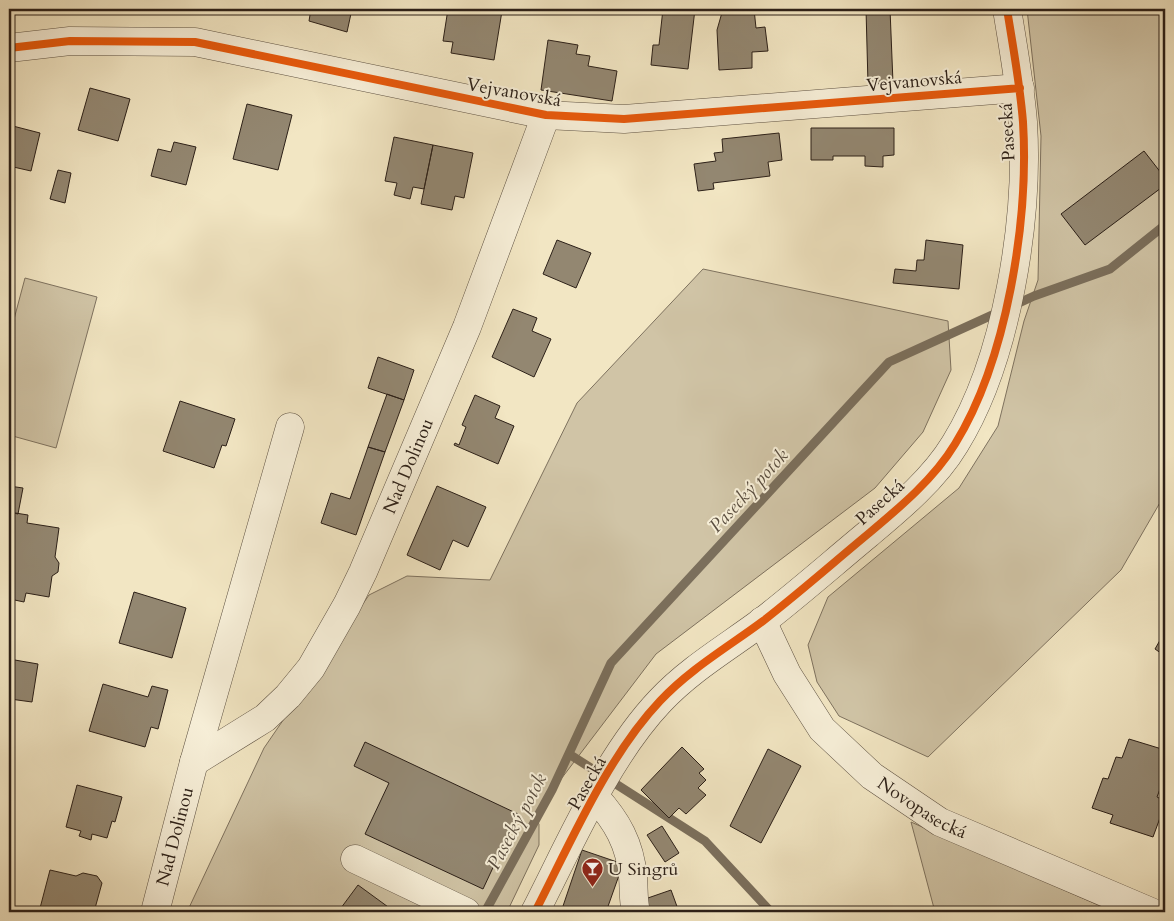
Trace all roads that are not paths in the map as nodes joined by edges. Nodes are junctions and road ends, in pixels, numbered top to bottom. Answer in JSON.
{"nodes":[{"id":1,"x":1007,"y":9,"type":"edge"},
{"id":2,"x":9,"y":48,"type":"edge"},
{"id":3,"x":1020,"y":88,"type":"junction"},
{"id":4,"x":546,"y":115,"type":"junction"},
{"id":5,"x":290,"y":427,"type":"dead end"},
{"id":6,"x":762,"y":621,"type":"junction"},
{"id":7,"x":194,"y":762,"type":"junction"},
{"id":8,"x":595,"y":798,"type":"junction"},
{"id":9,"x":355,"y":859,"type":"dead end"},
{"id":10,"x":155,"y":912,"type":"edge"},
{"id":11,"x":466,"y":912,"type":"edge"},
{"id":12,"x":535,"y":912,"type":"edge"},
{"id":13,"x":636,"y":912,"type":"edge"},
{"id":14,"x":1151,"y":912,"type":"edge"}],
"edges":[{"from":1,"to":3,"type":"street","name":"Pasecká"},
{"from":2,"to":4,"type":"street","name":"Vejvanovská"},
{"from":3,"to":4,"type":"street","name":"Vejvanovská"},
{"from":3,"to":6,"type":"street","name":"Pasecká"},
{"from":4,"to":7,"type":"street","name":"Nad Dolinou"},
{"from":5,"to":7,"type":"street","name":"Nad Dolinou"},
{"from":6,"to":8,"type":"street","name":"Pasecká"},
{"from":6,"to":14,"type":"street","name":"Novopasecká"},
{"from":7,"to":10,"type":"street","name":"Nad Dolinou"},
{"from":8,"to":12,"type":"street","name":"Pasecká"},
{"from":8,"to":13,"type":"street"},
{"from":9,"to":11,"type":"street"}]}
